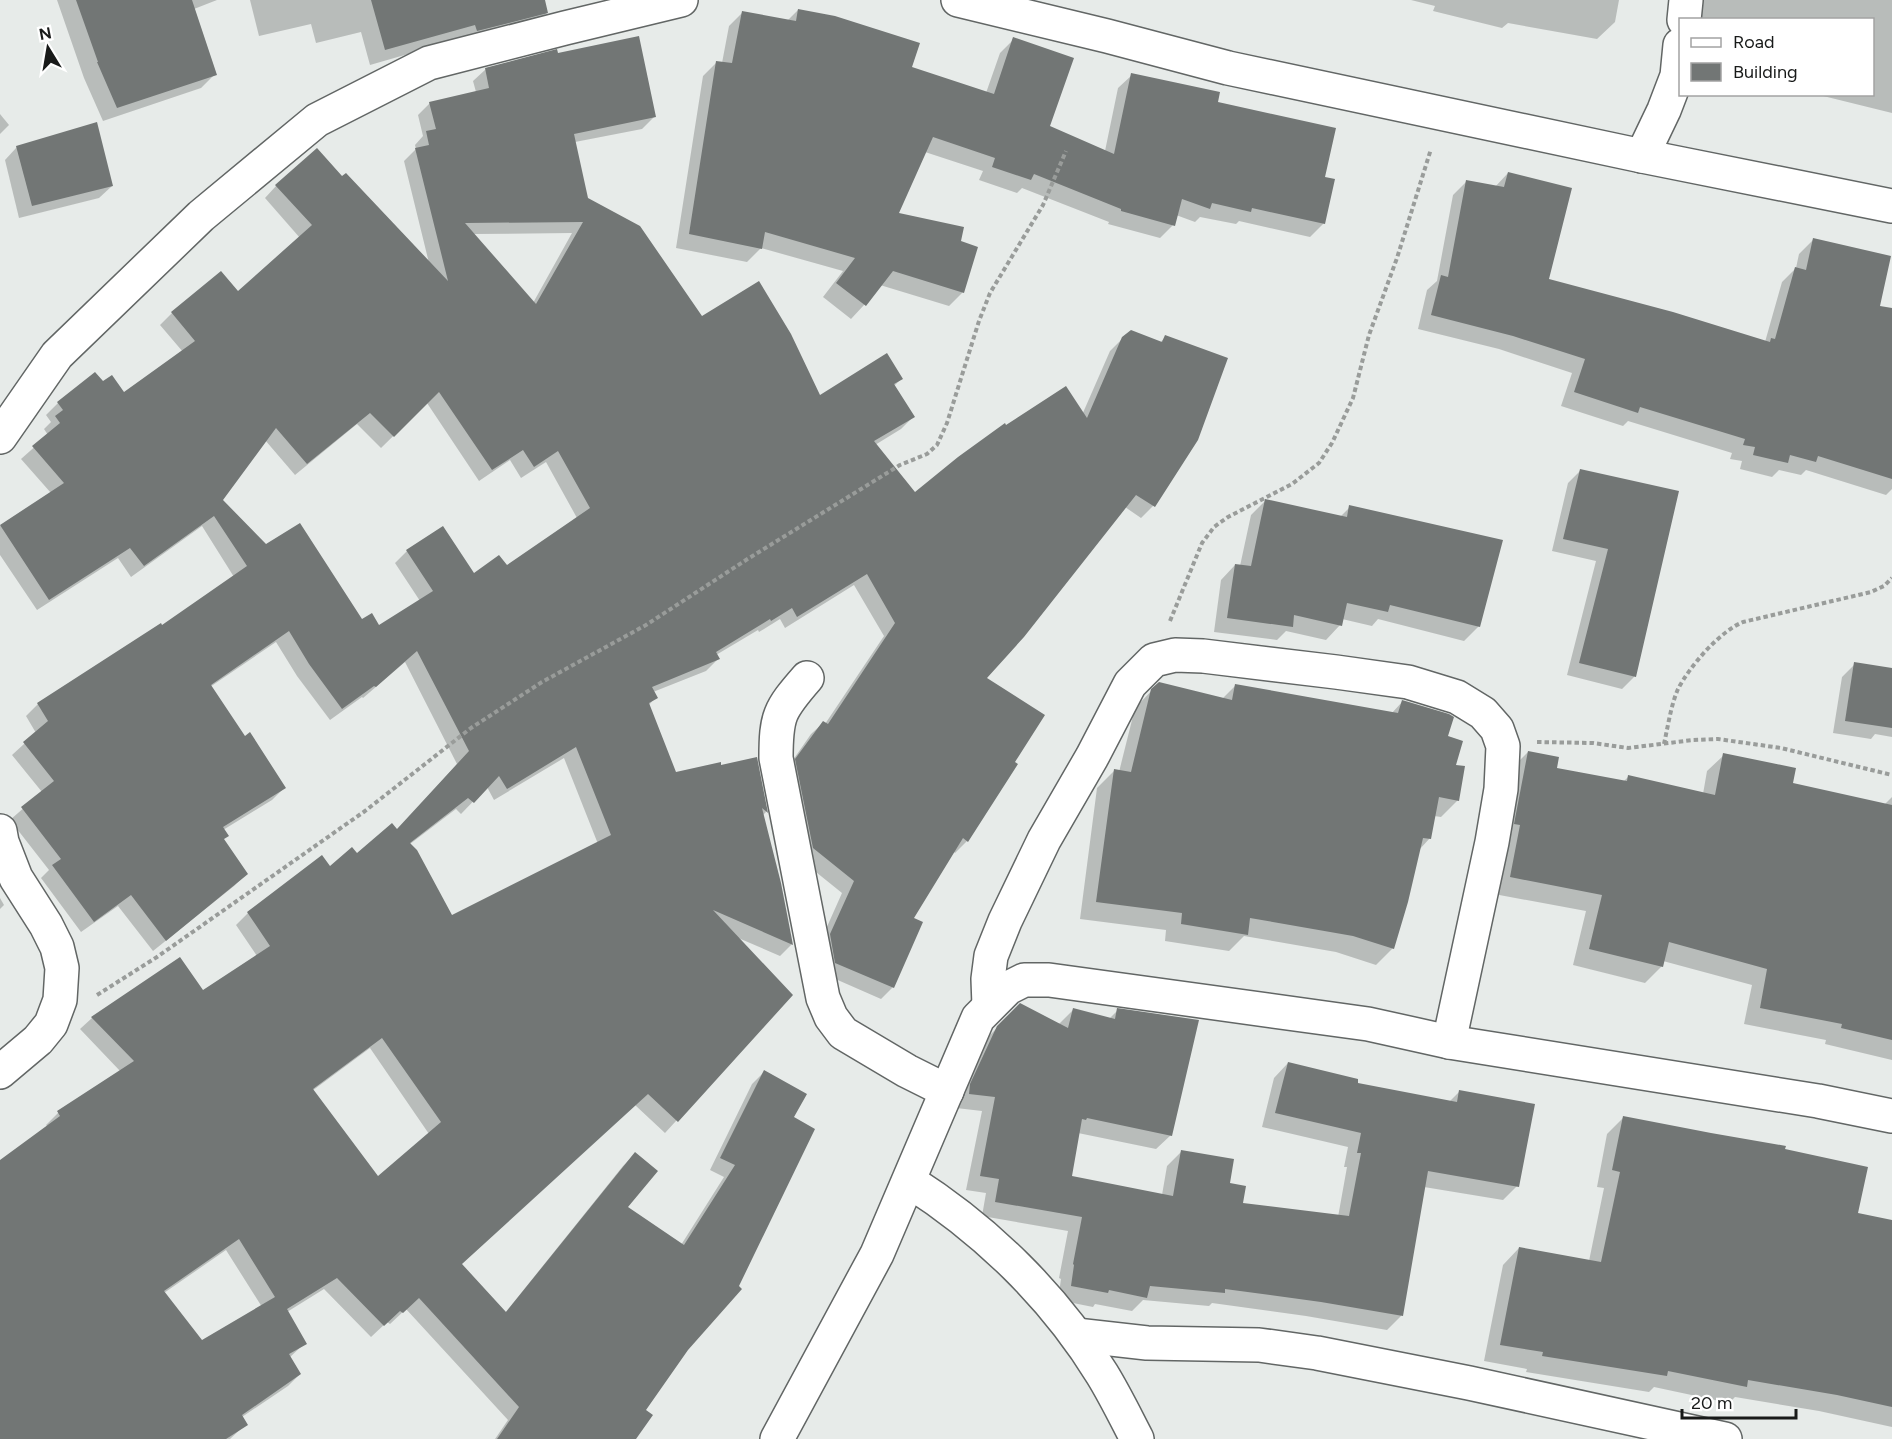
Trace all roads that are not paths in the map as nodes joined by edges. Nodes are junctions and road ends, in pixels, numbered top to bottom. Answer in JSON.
{"nodes":[{"id":1,"x":681,"y":0,"type":"edge"},
{"id":2,"x":958,"y":0,"type":"edge"},
{"id":3,"x":1686,"y":0,"type":"edge"},
{"id":4,"x":1684,"y":18,"type":"edge"},
{"id":5,"x":1679,"y":55,"type":"edge"},
{"id":6,"x":1642,"y":156,"type":"junction"},
{"id":7,"x":1892,"y":206,"type":"edge"},
{"id":8,"x":0,"y":437,"type":"edge"},
{"id":9,"x":807,"y":678,"type":"dead end"},
{"id":10,"x":0,"y":831,"type":"edge"},
{"id":11,"x":989,"y":1006,"type":"junction"},
{"id":12,"x":1449,"y":1042,"type":"junction"},
{"id":13,"x":0,"y":1072,"type":"edge"},
{"id":14,"x":947,"y":1091,"type":"junction"},
{"id":15,"x":1892,"y":1116,"type":"edge"},
{"id":16,"x":909,"y":1181,"type":"junction"},
{"id":17,"x":1076,"y":1335,"type":"junction"},
{"id":18,"x":777,"y":1439,"type":"edge"},
{"id":19,"x":1137,"y":1439,"type":"edge"},
{"id":20,"x":1725,"y":1439,"type":"edge"}],
"edges":[{"from":1,"to":8,"type":"street"},
{"from":2,"to":6,"type":"street"},
{"from":3,"to":4,"type":"street"},
{"from":5,"to":6,"type":"street"},
{"from":6,"to":7,"type":"street"},
{"from":9,"to":14,"type":"street"},
{"from":10,"to":13,"type":"street"},
{"from":11,"to":12,"type":"street"},
{"from":11,"to":12,"type":"street"},
{"from":11,"to":14,"type":"street"},
{"from":12,"to":15,"type":"street"},
{"from":14,"to":16,"type":"street"},
{"from":16,"to":17,"type":"street"},
{"from":16,"to":18,"type":"street"},
{"from":17,"to":19,"type":"street"},
{"from":17,"to":20,"type":"street"}]}
